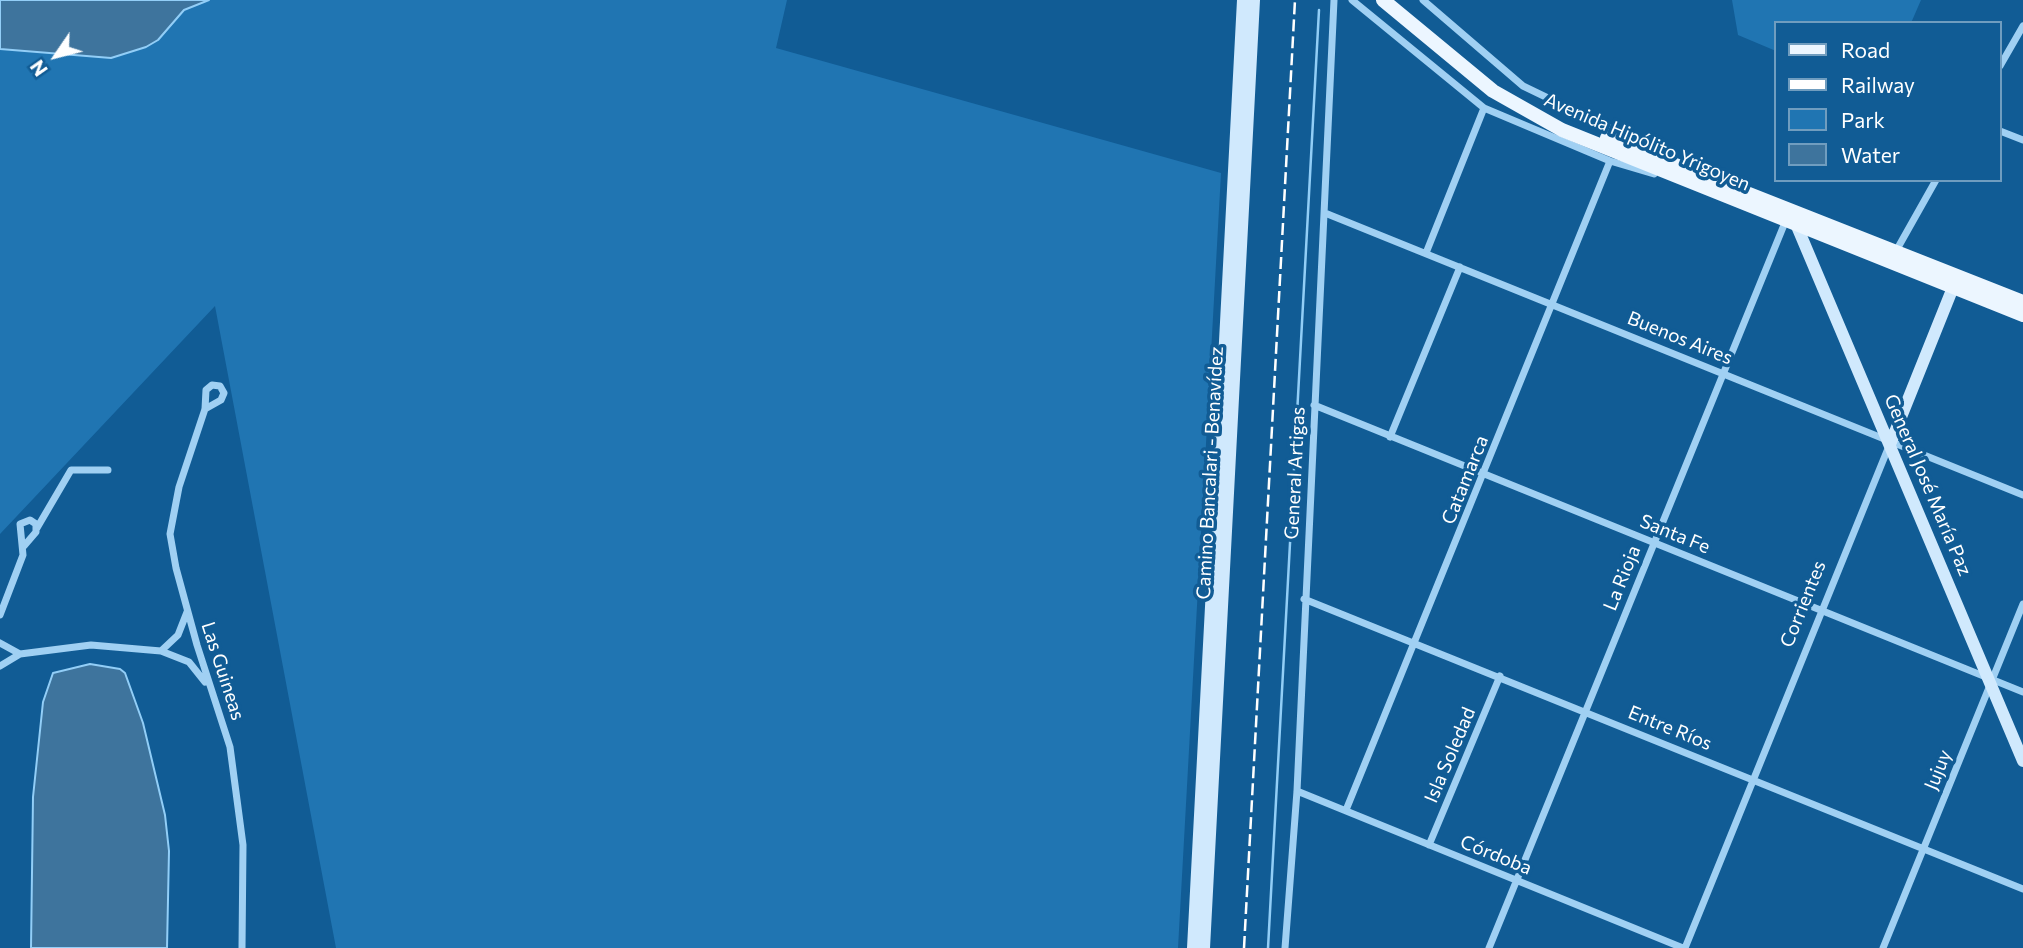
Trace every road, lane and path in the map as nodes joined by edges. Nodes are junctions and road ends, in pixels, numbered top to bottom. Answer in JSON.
{"nodes":[{"id":1,"x":1243,"y":0,"type":"edge"},
{"id":2,"x":1254,"y":0,"type":"edge"},
{"id":3,"x":1334,"y":0,"type":"edge"},
{"id":4,"x":1352,"y":0,"type":"edge"},
{"id":5,"x":1383,"y":0,"type":"edge"},
{"id":6,"x":1397,"y":0,"type":"edge"},
{"id":7,"x":1423,"y":0,"type":"edge"},
{"id":8,"x":2023,"y":26,"type":"edge"},
{"id":9,"x":2002,"y":63,"type":"edge"},
{"id":10,"x":1496,"y":88,"type":"junction"},
{"id":11,"x":1484,"y":108,"type":"junction"},
{"id":12,"x":2002,"y":132,"type":"edge"},
{"id":13,"x":2023,"y":141,"type":"edge"},
{"id":14,"x":1610,"y":161,"type":"junction"},
{"id":15,"x":1935,"y":182,"type":"edge"},
{"id":16,"x":1716,"y":186,"type":"junction"},
{"id":17,"x":1325,"y":213,"type":"junction"},
{"id":18,"x":1791,"y":222,"type":"junction"},
{"id":19,"x":1896,"y":251,"type":"junction"},
{"id":20,"x":1426,"y":253,"type":"junction"},
{"id":21,"x":1460,"y":267,"type":"junction"},
{"id":22,"x":1956,"y":281,"type":"junction"},
{"id":23,"x":2023,"y":302,"type":"edge"},
{"id":24,"x":1553,"y":304,"type":"junction"},
{"id":25,"x":2023,"y":315,"type":"edge"},
{"id":26,"x":1722,"y":372,"type":"junction"},
{"id":27,"x":1314,"y":405,"type":"junction"},
{"id":28,"x":205,"y":409,"type":"dead end"},
{"id":29,"x":1390,"y":437,"type":"junction"},
{"id":30,"x":1894,"y":441,"type":"junction"},
{"id":31,"x":108,"y":470,"type":"dead end"},
{"id":32,"x":1484,"y":475,"type":"junction"},
{"id":33,"x":2023,"y":495,"type":"edge"},
{"id":34,"x":37,"y":528,"type":"junction"},
{"id":35,"x":1654,"y":542,"type":"junction"},
{"id":36,"x":24,"y":546,"type":"junction"},
{"id":37,"x":1304,"y":598,"type":"junction"},
{"id":38,"x":2023,"y":604,"type":"edge"},
{"id":39,"x":188,"y":611,"type":"junction"},
{"id":40,"x":1821,"y":611,"type":"junction"},
{"id":41,"x":0,"y":615,"type":"edge"},
{"id":42,"x":0,"y":643,"type":"edge"},
{"id":43,"x":1416,"y":643,"type":"junction"},
{"id":44,"x":162,"y":651,"type":"junction"},
{"id":45,"x":20,"y":654,"type":"junction"},
{"id":46,"x":0,"y":666,"type":"edge"},
{"id":47,"x":1500,"y":676,"type":"junction"},
{"id":48,"x":1993,"y":680,"type":"junction"},
{"id":49,"x":209,"y":688,"type":"junction"},
{"id":50,"x":2023,"y":692,"type":"edge"},
{"id":51,"x":1586,"y":711,"type":"junction"},
{"id":52,"x":2023,"y":742,"type":"edge"},
{"id":53,"x":2023,"y":761,"type":"edge"},
{"id":54,"x":1753,"y":779,"type":"junction"},
{"id":55,"x":1297,"y":791,"type":"junction"},
{"id":56,"x":1346,"y":810,"type":"junction"},
{"id":57,"x":1429,"y":845,"type":"junction"},
{"id":58,"x":1923,"y":849,"type":"junction"},
{"id":59,"x":1516,"y":880,"type":"junction"},
{"id":60,"x":2023,"y":889,"type":"edge"},
{"id":61,"x":242,"y":948,"type":"edge"},
{"id":62,"x":1193,"y":948,"type":"edge"},
{"id":63,"x":1204,"y":948,"type":"edge"},
{"id":64,"x":1285,"y":948,"type":"edge"},
{"id":65,"x":1489,"y":948,"type":"edge"},
{"id":66,"x":1684,"y":948,"type":"edge"},
{"id":67,"x":1883,"y":948,"type":"edge"}],
"edges":[{"from":1,"to":62,"type":"main road","name":"Camino Bancalari - Benavídez"},
{"from":2,"to":63,"type":"main road","name":"Camino Bancalari - Benavídez"},
{"from":3,"to":17,"type":"street","name":"General Artigas"},
{"from":4,"to":11,"type":"street"},
{"from":5,"to":10,"type":"main road"},
{"from":6,"to":10,"type":"main road"},
{"from":7,"to":16,"type":"street"},
{"from":8,"to":9,"type":"street"},
{"from":10,"to":16,"type":"main road","name":"Avenida Hipólito Yrigoyen"},
{"from":11,"to":14,"type":"street"},
{"from":11,"to":20,"type":"street"},
{"from":12,"to":13,"type":"street"},
{"from":14,"to":16,"type":"street"},
{"from":14,"to":24,"type":"street","name":"Catamarca"},
{"from":15,"to":19,"type":"street"},
{"from":16,"to":18,"type":"main road","name":"Avenida Hipólito Yrigoyen"},
{"from":16,"to":19,"type":"main road","name":"Avenida Hipólito Yrigoyen"},
{"from":17,"to":20,"type":"street","name":"Buenos Aires"},
{"from":17,"to":27,"type":"street","name":"General Artigas"},
{"from":18,"to":22,"type":"main road","name":"Avenida Hipólito Yrigoyen"},
{"from":18,"to":26,"type":"street","name":"La Rioja"},
{"from":18,"to":30,"type":"main road","name":"General José María Paz"},
{"from":19,"to":22,"type":"main road","name":"Avenida Hipólito Yrigoyen"},
{"from":20,"to":21,"type":"street","name":"Buenos Aires"},
{"from":21,"to":24,"type":"street","name":"Buenos Aires"},
{"from":21,"to":29,"type":"street"},
{"from":22,"to":23,"type":"main road","name":"Avenida Hipólito Yrigoyen"},
{"from":22,"to":25,"type":"main road","name":"Avenida Hipólito Yrigoyen"},
{"from":22,"to":30,"type":"main road","name":"Corrientes"},
{"from":24,"to":26,"type":"street","name":"Buenos Aires"},
{"from":24,"to":32,"type":"street","name":"Catamarca"},
{"from":26,"to":30,"type":"street","name":"Buenos Aires"},
{"from":26,"to":35,"type":"street","name":"La Rioja"},
{"from":27,"to":29,"type":"street","name":"Santa Fe"},
{"from":27,"to":37,"type":"street","name":"General Artigas"},
{"from":28,"to":39,"type":"street","name":"Las Guineas"},
{"from":29,"to":32,"type":"street","name":"Santa Fe"},
{"from":30,"to":33,"type":"street","name":"Buenos Aires"},
{"from":30,"to":40,"type":"street","name":"Corrientes"},
{"from":30,"to":48,"type":"main road","name":"General José María Paz"},
{"from":31,"to":34,"type":"street"},
{"from":32,"to":35,"type":"street","name":"Santa Fe"},
{"from":32,"to":43,"type":"street","name":"Catamarca"},
{"from":34,"to":36,"type":"street"},
{"from":34,"to":36,"type":"street"},
{"from":35,"to":40,"type":"street","name":"Santa Fe"},
{"from":35,"to":51,"type":"street","name":"La Rioja"},
{"from":36,"to":41,"type":"street"},
{"from":37,"to":43,"type":"street","name":"Entre Ríos"},
{"from":37,"to":55,"type":"street","name":"General Artigas"},
{"from":38,"to":48,"type":"street","name":"Jujuy"},
{"from":39,"to":44,"type":"street"},
{"from":39,"to":49,"type":"street","name":"Las Guineas"},
{"from":40,"to":48,"type":"street","name":"Santa Fe"},
{"from":40,"to":54,"type":"street","name":"Corrientes"},
{"from":42,"to":45,"type":"street"},
{"from":43,"to":47,"type":"street","name":"Entre Ríos"},
{"from":43,"to":56,"type":"street","name":"Catamarca"},
{"from":44,"to":45,"type":"street"},
{"from":44,"to":49,"type":"street"},
{"from":45,"to":46,"type":"street"},
{"from":47,"to":51,"type":"street","name":"Entre Ríos"},
{"from":47,"to":57,"type":"street","name":"Isla Soledad"},
{"from":48,"to":50,"type":"street","name":"Santa Fe"},
{"from":48,"to":52,"type":"main road","name":"General José María Paz"},
{"from":48,"to":53,"type":"main road","name":"General José María Paz"},
{"from":48,"to":58,"type":"street","name":"Jujuy"},
{"from":49,"to":61,"type":"street","name":"Las Guineas"},
{"from":51,"to":54,"type":"street","name":"Entre Ríos"},
{"from":51,"to":59,"type":"street","name":"La Rioja"},
{"from":54,"to":58,"type":"street","name":"Entre Ríos"},
{"from":54,"to":66,"type":"street","name":"Corrientes"},
{"from":55,"to":56,"type":"street","name":"Córdoba"},
{"from":55,"to":64,"type":"street","name":"General Artigas"},
{"from":56,"to":57,"type":"street","name":"Córdoba"},
{"from":57,"to":59,"type":"street","name":"Córdoba"},
{"from":58,"to":60,"type":"street","name":"Entre Ríos"},
{"from":58,"to":67,"type":"street","name":"Jujuy"},
{"from":59,"to":65,"type":"street","name":"La Rioja"},
{"from":59,"to":66,"type":"street","name":"Córdoba"}]}
